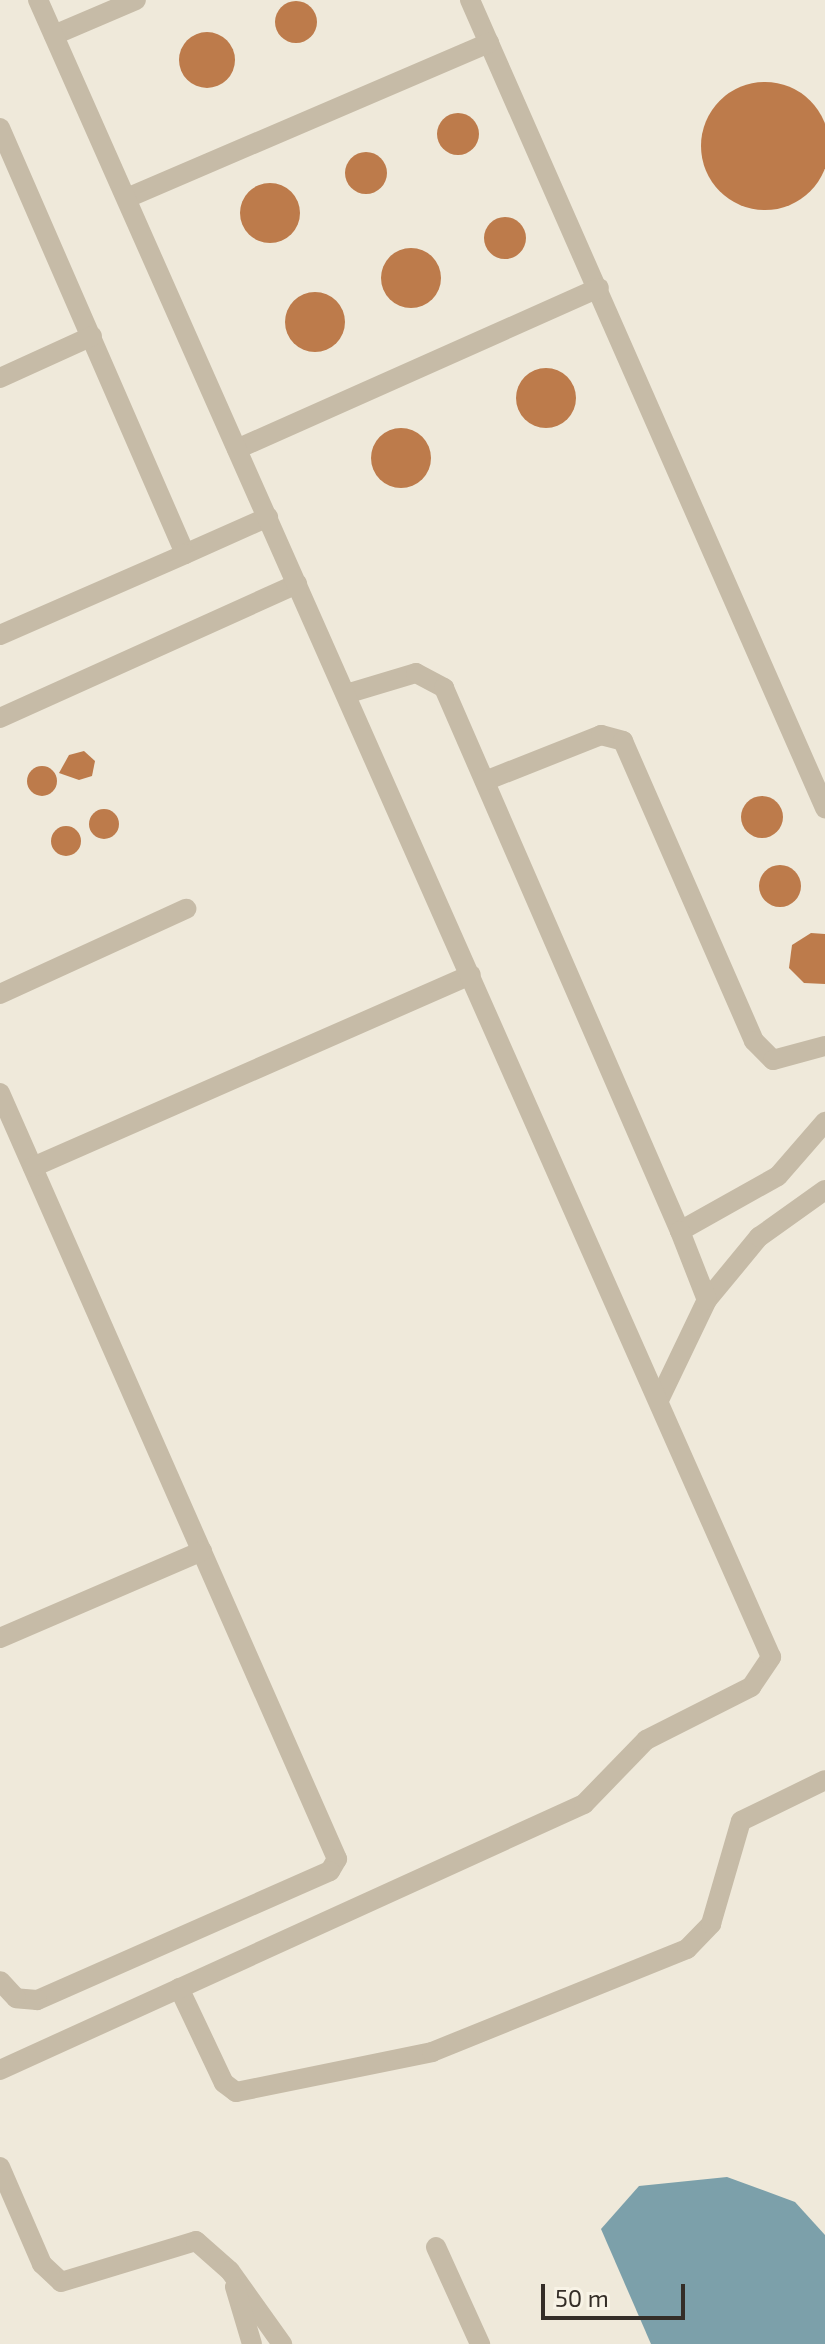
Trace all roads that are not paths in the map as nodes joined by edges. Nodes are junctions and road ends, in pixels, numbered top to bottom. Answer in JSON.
{"nodes":[{"id":1,"x":38,"y":0,"type":"edge"},
{"id":2,"x":136,"y":0,"type":"edge"},
{"id":3,"x":470,"y":0,"type":"edge"},
{"id":4,"x":54,"y":35,"type":"junction"},
{"id":5,"x":489,"y":43,"type":"junction"},
{"id":6,"x":0,"y":128,"type":"edge"},
{"id":7,"x":127,"y":198,"type":"junction"},
{"id":8,"x":599,"y":288,"type":"junction"},
{"id":9,"x":92,"y":336,"type":"junction"},
{"id":10,"x":0,"y":378,"type":"edge"},
{"id":11,"x":237,"y":449,"type":"junction"},
{"id":12,"x":268,"y":517,"type":"junction"},
{"id":13,"x":185,"y":554,"type":"junction"},
{"id":14,"x":297,"y":584,"type":"junction"},
{"id":15,"x":0,"y":635,"type":"edge"},
{"id":16,"x":346,"y":694,"type":"junction"},
{"id":17,"x":0,"y":718,"type":"edge"},
{"id":18,"x":485,"y":781,"type":"junction"},
{"id":19,"x":825,"y":808,"type":"edge"},
{"id":20,"x":186,"y":909,"type":"dead end"},
{"id":21,"x":471,"y":975,"type":"junction"},
{"id":22,"x":0,"y":994,"type":"edge"},
{"id":23,"x":825,"y":1046,"type":"edge"},
{"id":24,"x":0,"y":1093,"type":"edge"},
{"id":25,"x":825,"y":1122,"type":"edge"},
{"id":26,"x":7,"y":1128,"type":"edge"},
{"id":27,"x":33,"y":1167,"type":"junction"},
{"id":28,"x":825,"y":1190,"type":"edge"},
{"id":29,"x":680,"y":1231,"type":"junction"},
{"id":30,"x":707,"y":1300,"type":"junction"},
{"id":31,"x":659,"y":1400,"type":"junction"},
{"id":32,"x":202,"y":1551,"type":"junction"},
{"id":33,"x":0,"y":1638,"type":"edge"},
{"id":34,"x":825,"y":1780,"type":"edge"},
{"id":35,"x":0,"y":1981,"type":"edge"},
{"id":36,"x":179,"y":1988,"type":"junction"},
{"id":37,"x":0,"y":2070,"type":"edge"},
{"id":38,"x":0,"y":2167,"type":"edge"},
{"id":39,"x":436,"y":2247,"type":"dead end"},
{"id":40,"x":230,"y":2271,"type":"junction"},
{"id":41,"x":252,"y":2344,"type":"edge"},
{"id":42,"x":282,"y":2344,"type":"edge"},
{"id":43,"x":480,"y":2344,"type":"edge"}],
"edges":[{"from":1,"to":4,"type":"lane"},
{"from":2,"to":4,"type":"lane"},
{"from":3,"to":5,"type":"lane"},
{"from":4,"to":7,"type":"lane"},
{"from":5,"to":7,"type":"lane"},
{"from":5,"to":8,"type":"lane"},
{"from":6,"to":9,"type":"lane"},
{"from":7,"to":11,"type":"lane"},
{"from":8,"to":11,"type":"lane"},
{"from":8,"to":19,"type":"lane"},
{"from":9,"to":10,"type":"lane"},
{"from":9,"to":13,"type":"lane"},
{"from":11,"to":12,"type":"lane"},
{"from":12,"to":13,"type":"lane"},
{"from":12,"to":14,"type":"lane"},
{"from":13,"to":15,"type":"lane"},
{"from":14,"to":16,"type":"lane"},
{"from":14,"to":17,"type":"lane"},
{"from":16,"to":18,"type":"lane"},
{"from":16,"to":21,"type":"lane"},
{"from":18,"to":23,"type":"lane"},
{"from":18,"to":29,"type":"lane"},
{"from":20,"to":22,"type":"lane"},
{"from":21,"to":27,"type":"lane"},
{"from":21,"to":31,"type":"lane"},
{"from":24,"to":26,"type":"lane"},
{"from":25,"to":29,"type":"lane"},
{"from":26,"to":27,"type":"lane"},
{"from":27,"to":32,"type":"lane"},
{"from":28,"to":30,"type":"lane"},
{"from":29,"to":30,"type":"lane"},
{"from":30,"to":31,"type":"lane"},
{"from":31,"to":36,"type":"lane"},
{"from":32,"to":33,"type":"lane"},
{"from":32,"to":35,"type":"lane"},
{"from":34,"to":36,"type":"lane"},
{"from":36,"to":37,"type":"lane"},
{"from":38,"to":40,"type":"lane"},
{"from":39,"to":43,"type":"lane"},
{"from":40,"to":41,"type":"lane"},
{"from":40,"to":42,"type":"lane"}]}
